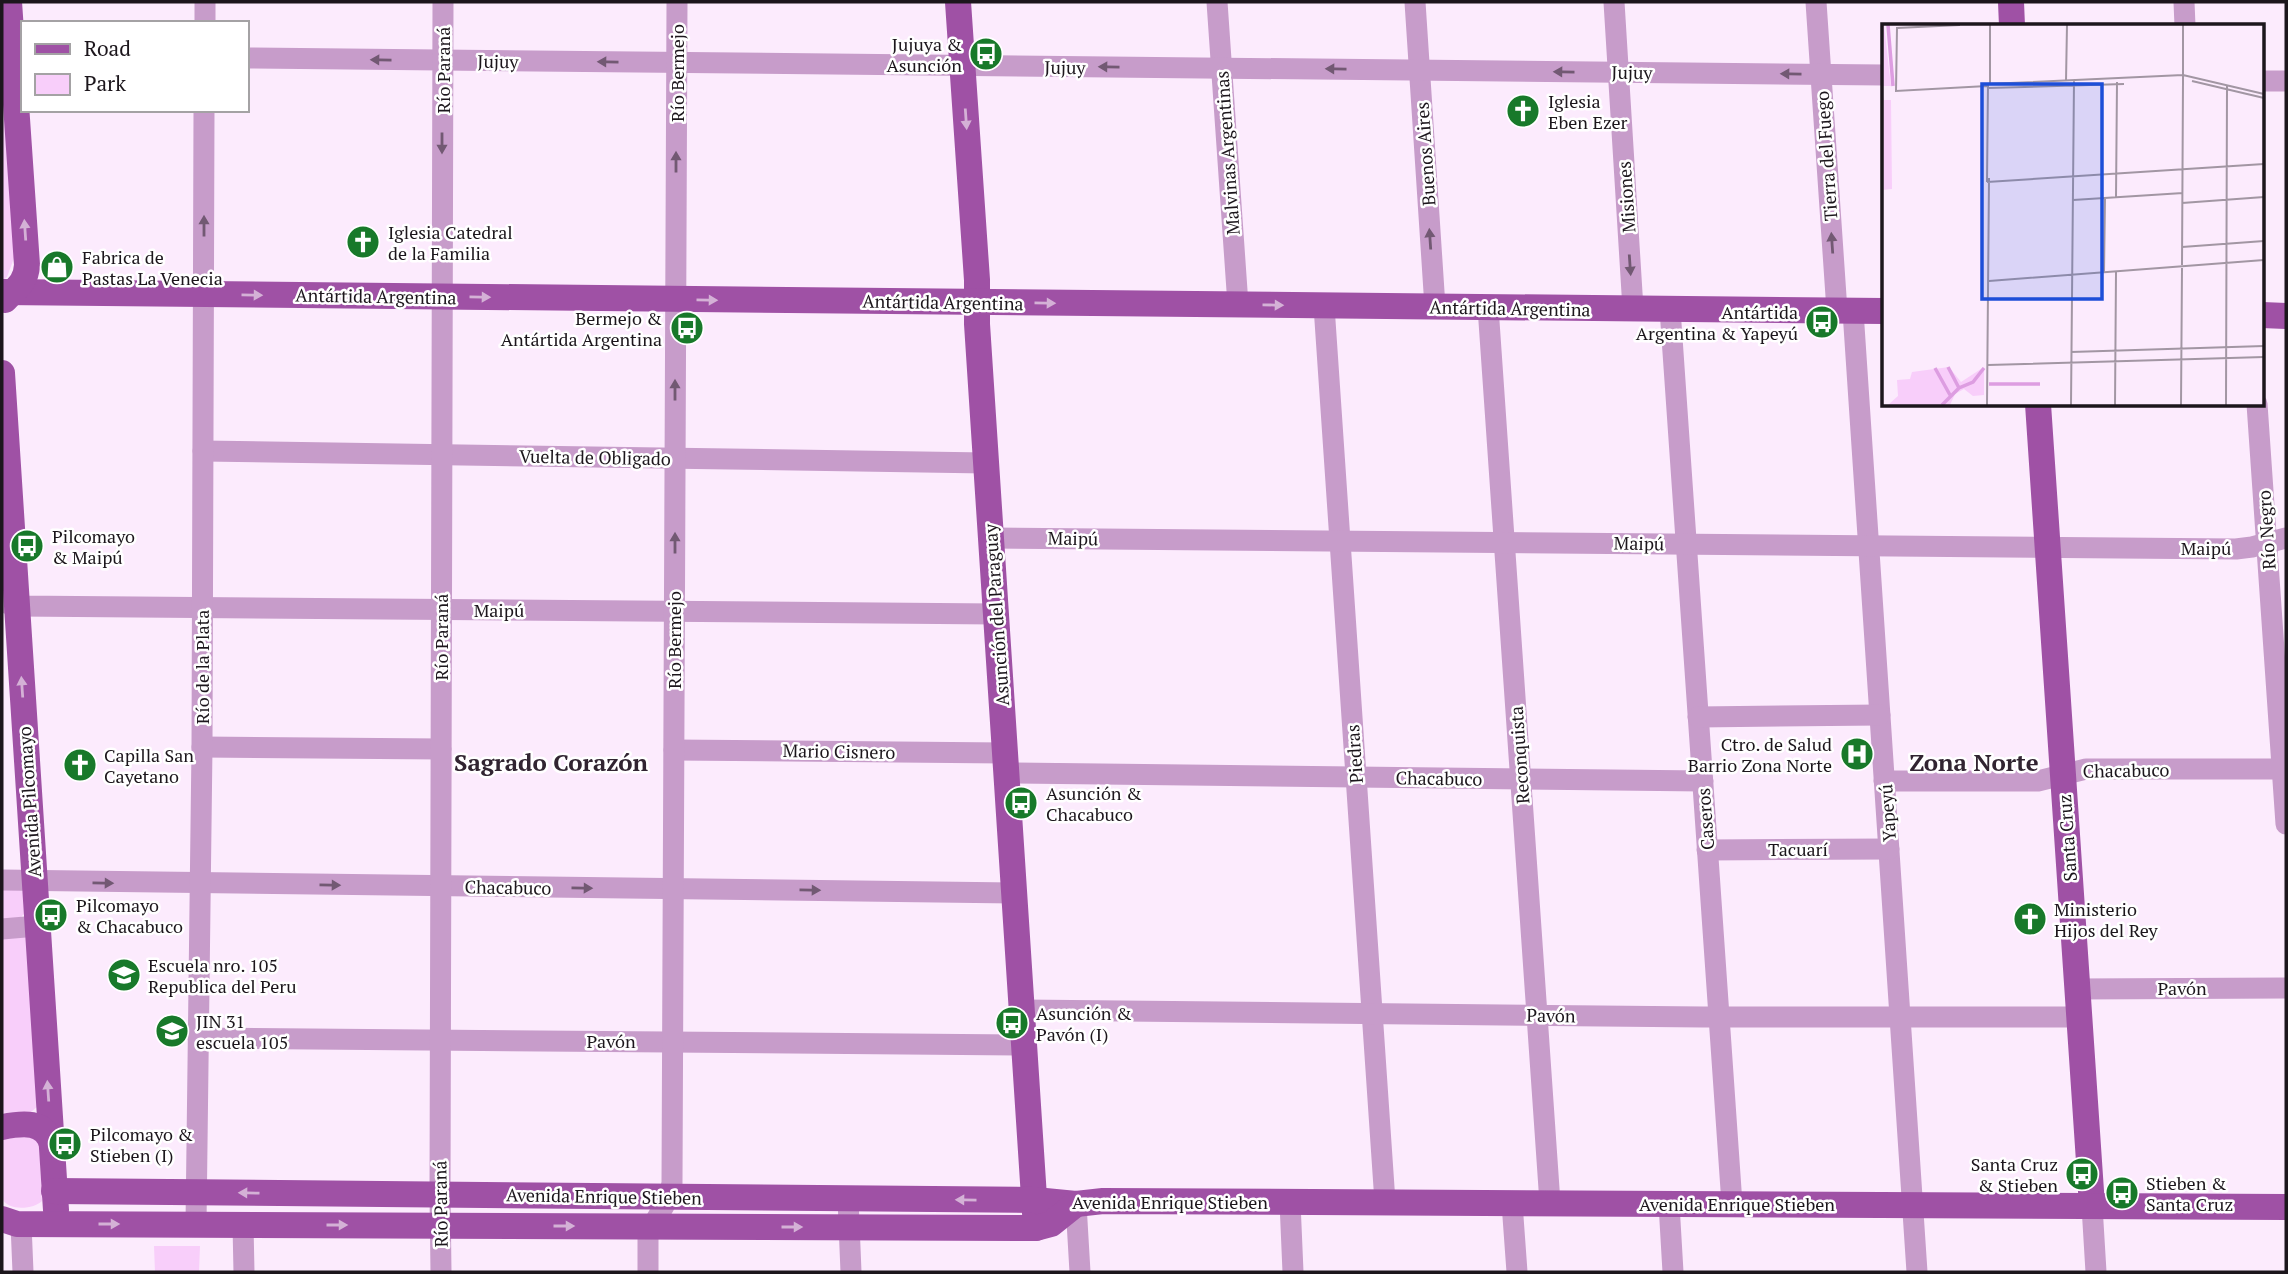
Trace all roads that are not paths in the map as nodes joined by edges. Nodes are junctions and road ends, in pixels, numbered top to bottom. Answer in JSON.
{"nodes":[{"id":1,"x":9,"y":2,"type":"edge"},
{"id":2,"x":205,"y":2,"type":"edge"},
{"id":3,"x":443,"y":2,"type":"edge"},
{"id":4,"x":677,"y":2,"type":"edge"},
{"id":5,"x":958,"y":2,"type":"edge"},
{"id":6,"x":1217,"y":2,"type":"edge"},
{"id":7,"x":1415,"y":2,"type":"edge"},
{"id":8,"x":1614,"y":2,"type":"edge"},
{"id":9,"x":1816,"y":2,"type":"edge"},
{"id":10,"x":2011,"y":2,"type":"edge"},
{"id":11,"x":2184,"y":2,"type":"edge"},
{"id":12,"x":205,"y":21,"type":"edge"},
{"id":13,"x":2012,"y":24,"type":"edge"},
{"id":14,"x":2185,"y":24,"type":"edge"},
{"id":15,"x":12,"y":56,"type":"edge"},
{"id":16,"x":248,"y":58,"type":"edge"},
{"id":17,"x":443,"y":61,"type":"junction"},
{"id":18,"x":677,"y":63,"type":"junction"},
{"id":19,"x":962,"y":66,"type":"junction"},
{"id":20,"x":1222,"y":68,"type":"junction"},
{"id":21,"x":1419,"y":70,"type":"junction"},
{"id":22,"x":1618,"y":72,"type":"junction"},
{"id":23,"x":1821,"y":74,"type":"junction"},
{"id":24,"x":1882,"y":75,"type":"edge"},
{"id":25,"x":2264,"y":81,"type":"edge"},
{"id":26,"x":2286,"y":81,"type":"edge"},
{"id":27,"x":204,"y":112,"type":"edge"},
{"id":28,"x":204,"y":295,"type":"junction"},
{"id":29,"x":5,"y":297,"type":"edge"},
{"id":30,"x":442,"y":297,"type":"junction"},
{"id":31,"x":676,"y":299,"type":"junction"},
{"id":32,"x":977,"y":302,"type":"junction"},
{"id":33,"x":1238,"y":305,"type":"junction"},
{"id":34,"x":1324,"y":306,"type":"junction"},
{"id":35,"x":1435,"y":307,"type":"junction"},
{"id":36,"x":1488,"y":307,"type":"junction"},
{"id":37,"x":1633,"y":309,"type":"junction"},
{"id":38,"x":1670,"y":309,"type":"junction"},
{"id":39,"x":1845,"y":311,"type":"junction"},
{"id":40,"x":1882,"y":311,"type":"edge"},
{"id":41,"x":2264,"y":315,"type":"edge"},
{"id":42,"x":2286,"y":316,"type":"edge"},
{"id":43,"x":2,"y":376,"type":"edge"},
{"id":44,"x":2038,"y":406,"type":"edge"},
{"id":45,"x":2257,"y":406,"type":"edge"},
{"id":46,"x":203,"y":451,"type":"junction"},
{"id":47,"x":442,"y":455,"type":"junction"},
{"id":48,"x":675,"y":458,"type":"junction"},
{"id":49,"x":986,"y":463,"type":"junction"},
{"id":50,"x":991,"y":538,"type":"junction"},
{"id":51,"x":2276,"y":540,"type":"edge"},
{"id":52,"x":1340,"y":541,"type":"junction"},
{"id":53,"x":1504,"y":542,"type":"junction"},
{"id":54,"x":1686,"y":544,"type":"junction"},
{"id":55,"x":1868,"y":546,"type":"junction"},
{"id":56,"x":2047,"y":547,"type":"junction"},
{"id":57,"x":9,"y":604,"type":"edge"},
{"id":58,"x":203,"y":608,"type":"junction"},
{"id":59,"x":441,"y":610,"type":"junction"},
{"id":60,"x":674,"y":611,"type":"junction"},
{"id":61,"x":996,"y":614,"type":"junction"},
{"id":62,"x":11,"y":654,"type":"edge"},
{"id":63,"x":1880,"y":715,"type":"junction"},
{"id":64,"x":1698,"y":718,"type":"junction"},
{"id":65,"x":202,"y":747,"type":"junction"},
{"id":66,"x":441,"y":749,"type":"junction"},
{"id":67,"x":674,"y":750,"type":"junction"},
{"id":68,"x":1006,"y":763,"type":"junction"},
{"id":69,"x":2284,"y":769,"type":"edge"},
{"id":70,"x":2063,"y":775,"type":"junction"},
{"id":71,"x":1356,"y":777,"type":"junction"},
{"id":72,"x":1521,"y":779,"type":"junction"},
{"id":73,"x":1703,"y":781,"type":"junction"},
{"id":74,"x":1884,"y":781,"type":"junction"},
{"id":75,"x":2286,"y":824,"type":"edge"},
{"id":76,"x":1889,"y":849,"type":"junction"},
{"id":77,"x":1707,"y":850,"type":"junction"},
{"id":78,"x":2,"y":880,"type":"edge"},
{"id":79,"x":35,"y":882,"type":"junction"},
{"id":80,"x":200,"y":884,"type":"junction"},
{"id":81,"x":440,"y":886,"type":"junction"},
{"id":82,"x":673,"y":889,"type":"junction"},
{"id":83,"x":1014,"y":892,"type":"junction"},
{"id":84,"x":37,"y":926,"type":"junction"},
{"id":85,"x":2,"y":929,"type":"edge"},
{"id":86,"x":2286,"y":988,"type":"edge"},
{"id":87,"x":2077,"y":989,"type":"junction"},
{"id":88,"x":1022,"y":1010,"type":"junction"},
{"id":89,"x":1372,"y":1013,"type":"junction"},
{"id":90,"x":1537,"y":1015,"type":"junction"},
{"id":91,"x":1719,"y":1017,"type":"junction"},
{"id":92,"x":1900,"y":1017,"type":"junction"},
{"id":93,"x":2079,"y":1017,"type":"junction"},
{"id":94,"x":198,"y":1038,"type":"junction"},
{"id":95,"x":440,"y":1040,"type":"junction"},
{"id":96,"x":672,"y":1042,"type":"junction"},
{"id":97,"x":1024,"y":1045,"type":"junction"},
{"id":98,"x":2,"y":1127,"type":"edge"},
{"id":99,"x":51,"y":1144,"type":"junction"},
{"id":100,"x":54,"y":1191,"type":"junction"},
{"id":101,"x":196,"y":1193,"type":"junction"},
{"id":102,"x":440,"y":1195,"type":"junction"},
{"id":103,"x":669,"y":1197,"type":"junction"},
{"id":104,"x":848,"y":1199,"type":"junction"},
{"id":105,"x":1035,"y":1200,"type":"junction"},
{"id":106,"x":1290,"y":1202,"type":"junction"},
{"id":107,"x":1385,"y":1202,"type":"junction"},
{"id":108,"x":1512,"y":1203,"type":"junction"},
{"id":109,"x":1550,"y":1203,"type":"junction"},
{"id":110,"x":1076,"y":1204,"type":"junction"},
{"id":111,"x":1670,"y":1204,"type":"junction"},
{"id":112,"x":1732,"y":1204,"type":"junction"},
{"id":113,"x":1913,"y":1205,"type":"junction"},
{"id":114,"x":2092,"y":1206,"type":"junction"},
{"id":115,"x":2286,"y":1207,"type":"edge"},
{"id":116,"x":21,"y":1222,"type":"edge"},
{"id":117,"x":196,"y":1224,"type":"junction"},
{"id":118,"x":243,"y":1225,"type":"junction"},
{"id":119,"x":440,"y":1225,"type":"junction"},
{"id":120,"x":652,"y":1226,"type":"junction"},
{"id":121,"x":849,"y":1227,"type":"junction"},
{"id":122,"x":1036,"y":1228,"type":"junction"},
{"id":123,"x":23,"y":1272,"type":"edge"},
{"id":124,"x":244,"y":1272,"type":"edge"},
{"id":125,"x":441,"y":1272,"type":"edge"},
{"id":126,"x":648,"y":1272,"type":"edge"},
{"id":127,"x":851,"y":1272,"type":"edge"},
{"id":128,"x":1080,"y":1272,"type":"edge"},
{"id":129,"x":1293,"y":1272,"type":"edge"},
{"id":130,"x":1517,"y":1272,"type":"edge"},
{"id":131,"x":1674,"y":1272,"type":"edge"},
{"id":132,"x":1917,"y":1272,"type":"edge"},
{"id":133,"x":2096,"y":1272,"type":"edge"}],
"edges":[{"from":1,"to":15,"type":"main road"},
{"from":2,"to":12,"type":"street"},
{"from":3,"to":17,"type":"street","name":"Río Paraná"},
{"from":4,"to":18,"type":"street","name":"Río Bermejo"},
{"from":5,"to":19,"type":"main road","name":"Asunción del Paraguay"},
{"from":6,"to":20,"type":"street","name":"Malvinas Argentinas"},
{"from":7,"to":21,"type":"street","name":"Buenos Aires"},
{"from":8,"to":22,"type":"street","name":"Misiones"},
{"from":9,"to":23,"type":"street","name":"Tierra del Fuego"},
{"from":10,"to":13,"type":"main road"},
{"from":11,"to":14,"type":"street"},
{"from":29,"to":15,"type":"main road","one_way":true},
{"from":17,"to":16,"type":"street","name":"Jujuy","one_way":true},
{"from":18,"to":17,"type":"street","name":"Jujuy","one_way":true},
{"from":17,"to":30,"type":"street","name":"Río Paraná","one_way":true},
{"from":18,"to":19,"type":"street","name":"Jujuy"},
{"from":31,"to":18,"type":"street","name":"Río Bermejo","one_way":true},
{"from":20,"to":19,"type":"street","name":"Jujuy","one_way":true},
{"from":19,"to":32,"type":"main road","name":"Asunción del Paraguay","one_way":true},
{"from":21,"to":20,"type":"street","name":"Jujuy","one_way":true},
{"from":20,"to":33,"type":"street","name":"Malvinas Argentinas"},
{"from":22,"to":21,"type":"street","name":"Jujuy","one_way":true},
{"from":35,"to":21,"type":"street","name":"Buenos Aires","one_way":true},
{"from":23,"to":22,"type":"street","name":"Jujuy","one_way":true},
{"from":22,"to":37,"type":"street","name":"Misiones","one_way":true},
{"from":23,"to":24,"type":"street","name":"Jujuy"},
{"from":39,"to":23,"type":"street","name":"Tierra del Fuego","one_way":true},
{"from":25,"to":26,"type":"street"},
{"from":28,"to":27,"type":"street","name":"Río de la Plata","one_way":true},
{"from":28,"to":29,"type":"main road","name":"Antártida Argentina"},
{"from":28,"to":30,"type":"main road","name":"Antártida Argentina","one_way":true},
{"from":28,"to":46,"type":"street","name":"Río de la Plata"},
{"from":30,"to":31,"type":"main road","name":"Antártida Argentina","one_way":true},
{"from":30,"to":47,"type":"street","name":"Río Paraná"},
{"from":31,"to":32,"type":"main road","name":"Antártida Argentina","one_way":true},
{"from":48,"to":31,"type":"street","name":"Río Bermejo","one_way":true},
{"from":32,"to":33,"type":"main road","name":"Antártida Argentina","one_way":true},
{"from":32,"to":49,"type":"main road","name":"Asunción del Paraguay"},
{"from":33,"to":34,"type":"main road","name":"Antártida Argentina","one_way":true},
{"from":34,"to":35,"type":"main road","name":"Antártida Argentina"},
{"from":34,"to":52,"type":"street","name":"Piedras"},
{"from":35,"to":36,"type":"main road","name":"Antártida Argentina"},
{"from":36,"to":37,"type":"main road","name":"Antártida Argentina"},
{"from":36,"to":53,"type":"street","name":"Reconquista"},
{"from":37,"to":38,"type":"main road","name":"Antártida Argentina"},
{"from":38,"to":39,"type":"main road","name":"Antártida Argentina"},
{"from":38,"to":54,"type":"street","name":"Caseros"},
{"from":39,"to":40,"type":"main road","name":"Antártida Argentina"},
{"from":39,"to":55,"type":"street","name":"Yapeyú"},
{"from":41,"to":42,"type":"main road"},
{"from":43,"to":57,"type":"main road","name":"Avenida Pilcomayo"},
{"from":44,"to":56,"type":"main road","name":"Santa Cruz"},
{"from":45,"to":51,"type":"street","name":"Río Negro"},
{"from":46,"to":47,"type":"street","name":"Vuelta de Obligado"},
{"from":46,"to":58,"type":"street","name":"Río de la Plata"},
{"from":47,"to":48,"type":"street","name":"Vuelta de Obligado"},
{"from":47,"to":59,"type":"street","name":"Río Paraná"},
{"from":48,"to":49,"type":"street","name":"Vuelta de Obligado"},
{"from":60,"to":48,"type":"street","name":"Río Bermejo","one_way":true},
{"from":49,"to":50,"type":"main road","name":"Asunción del Paraguay"},
{"from":50,"to":52,"type":"street","name":"Maipú"},
{"from":50,"to":61,"type":"main road","name":"Asunción del Paraguay"},
{"from":51,"to":56,"type":"street","name":"Maipú"},
{"from":51,"to":69,"type":"street","name":"Río Negro"},
{"from":52,"to":53,"type":"street","name":"Maipú"},
{"from":52,"to":71,"type":"street","name":"Piedras"},
{"from":53,"to":54,"type":"street","name":"Maipú"},
{"from":53,"to":72,"type":"street","name":"Reconquista"},
{"from":54,"to":55,"type":"street","name":"Maipú"},
{"from":54,"to":64,"type":"street","name":"Caseros"},
{"from":55,"to":56,"type":"street","name":"Maipú"},
{"from":55,"to":63,"type":"street","name":"Yapeyú"},
{"from":56,"to":70,"type":"main road","name":"Santa Cruz"},
{"from":57,"to":58,"type":"street","name":"Maipú"},
{"from":57,"to":62,"type":"main road","name":"Avenida Pilcomayo"},
{"from":58,"to":59,"type":"street","name":"Maipú"},
{"from":58,"to":65,"type":"street","name":"Río de la Plata"},
{"from":59,"to":60,"type":"street","name":"Maipú"},
{"from":59,"to":66,"type":"street","name":"Río Paraná"},
{"from":60,"to":61,"type":"street","name":"Maipú"},
{"from":60,"to":67,"type":"street","name":"Río Bermejo"},
{"from":61,"to":68,"type":"main road","name":"Asunción del Paraguay"},
{"from":79,"to":62,"type":"main road","name":"Avenida Pilcomayo","one_way":true},
{"from":63,"to":64,"type":"street"},
{"from":63,"to":74,"type":"street","name":"Yapeyú"},
{"from":64,"to":73,"type":"street","name":"Caseros"},
{"from":65,"to":66,"type":"street"},
{"from":65,"to":80,"type":"street","name":"Río de la Plata"},
{"from":66,"to":81,"type":"street","name":"Río Paraná"},
{"from":67,"to":68,"type":"street","name":"Mario Cisnero"},
{"from":67,"to":82,"type":"street","name":"Río Bermejo"},
{"from":68,"to":71,"type":"street","name":"Chacabuco"},
{"from":68,"to":83,"type":"main road","name":"Asunción del Paraguay"},
{"from":69,"to":70,"type":"street","name":"Chacabuco"},
{"from":69,"to":75,"type":"street","name":"Río Negro"},
{"from":70,"to":74,"type":"street","name":"Chacabuco"},
{"from":70,"to":87,"type":"main road","name":"Santa Cruz"},
{"from":71,"to":72,"type":"street","name":"Chacabuco"},
{"from":71,"to":89,"type":"street","name":"Piedras"},
{"from":72,"to":73,"type":"street","name":"Chacabuco"},
{"from":72,"to":90,"type":"street","name":"Reconquista"},
{"from":73,"to":77,"type":"street","name":"Caseros"},
{"from":74,"to":76,"type":"street","name":"Yapeyú"},
{"from":76,"to":77,"type":"street","name":"Tacuarí"},
{"from":76,"to":92,"type":"street","name":"Yapeyú"},
{"from":77,"to":91,"type":"street","name":"Caseros"},
{"from":78,"to":79,"type":"street","name":"Chacabuco"},
{"from":79,"to":80,"type":"street","name":"Chacabuco","one_way":true},
{"from":79,"to":84,"type":"main road","name":"Avenida Pilcomayo"},
{"from":80,"to":81,"type":"street","name":"Chacabuco","one_way":true},
{"from":80,"to":94,"type":"street","name":"Río de la Plata"},
{"from":81,"to":82,"type":"street","name":"Chacabuco","one_way":true},
{"from":81,"to":95,"type":"street","name":"Río Paraná"},
{"from":82,"to":83,"type":"street","name":"Chacabuco","one_way":true},
{"from":82,"to":96,"type":"street","name":"Río Bermejo"},
{"from":83,"to":88,"type":"main road","name":"Asunción del Paraguay"},
{"from":84,"to":85,"type":"street"},
{"from":99,"to":84,"type":"main road","name":"Avenida Pilcomayo","one_way":true},
{"from":86,"to":87,"type":"street","name":"Pavón"},
{"from":87,"to":93,"type":"main road","name":"Santa Cruz"},
{"from":88,"to":89,"type":"street","name":"Pavón"},
{"from":88,"to":97,"type":"main road","name":"Asunción del Paraguay"},
{"from":89,"to":90,"type":"street","name":"Pavón"},
{"from":89,"to":107,"type":"street","name":"Piedras"},
{"from":90,"to":91,"type":"street","name":"Pavón"},
{"from":90,"to":109,"type":"street","name":"Reconquista"},
{"from":91,"to":92,"type":"street","name":"Pavón"},
{"from":91,"to":112,"type":"street","name":"Caseros"},
{"from":92,"to":93,"type":"street","name":"Pavón"},
{"from":92,"to":113,"type":"street","name":"Yapeyú"},
{"from":93,"to":114,"type":"main road","name":"Santa Cruz"},
{"from":94,"to":95,"type":"street","name":"Pavón"},
{"from":94,"to":101,"type":"street","name":"Río de la Plata"},
{"from":95,"to":96,"type":"street","name":"Pavón"},
{"from":95,"to":102,"type":"street","name":"Río Paraná"},
{"from":96,"to":97,"type":"street","name":"Pavón"},
{"from":96,"to":103,"type":"street","name":"Río Bermejo"},
{"from":97,"to":105,"type":"main road","name":"Asunción del Paraguay"},
{"from":98,"to":99,"type":"main road"},
{"from":99,"to":100,"type":"main road","name":"Avenida Pilcomayo"},
{"from":100,"to":101,"type":"main road","name":"Avenida Enrique Stieben"},
{"from":100,"to":116,"type":"main road","name":"Avenida Pilcomayo"},
{"from":102,"to":101,"type":"main road","name":"Avenida Enrique Stieben","one_way":true},
{"from":101,"to":117,"type":"street","name":"Río de la Plata"},
{"from":102,"to":103,"type":"main road","name":"Avenida Enrique Stieben"},
{"from":102,"to":119,"type":"street","name":"Río Paraná"},
{"from":103,"to":104,"type":"main road","name":"Avenida Enrique Stieben"},
{"from":103,"to":120,"type":"street","name":"Río Bermejo"},
{"from":105,"to":104,"type":"main road","name":"Avenida Enrique Stieben","one_way":true},
{"from":104,"to":121,"type":"street"},
{"from":105,"to":110,"type":"main road","name":"Avenida Enrique Stieben"},
{"from":105,"to":122,"type":"main road","name":"Asunción del Paraguay"},
{"from":106,"to":107,"type":"main road","name":"Avenida Enrique Stieben"},
{"from":106,"to":110,"type":"main road","name":"Avenida Enrique Stieben"},
{"from":106,"to":129,"type":"street"},
{"from":107,"to":108,"type":"main road","name":"Avenida Enrique Stieben"},
{"from":108,"to":109,"type":"main road","name":"Avenida Enrique Stieben"},
{"from":108,"to":130,"type":"street"},
{"from":109,"to":111,"type":"main road","name":"Avenida Enrique Stieben"},
{"from":110,"to":122,"type":"main road"},
{"from":110,"to":128,"type":"street"},
{"from":111,"to":112,"type":"main road","name":"Avenida Enrique Stieben"},
{"from":111,"to":131,"type":"street"},
{"from":112,"to":113,"type":"main road","name":"Avenida Enrique Stieben"},
{"from":113,"to":114,"type":"main road","name":"Avenida Enrique Stieben"},
{"from":113,"to":132,"type":"street","name":"Yapeyú"},
{"from":114,"to":115,"type":"main road","name":"Avenida Enrique Stieben"},
{"from":114,"to":133,"type":"street","name":"Santa Cruz"},
{"from":116,"to":117,"type":"main road","name":"Avenida Enrique Stieben","one_way":true},
{"from":116,"to":123,"type":"street"},
{"from":117,"to":118,"type":"main road","name":"Avenida Enrique Stieben"},
{"from":118,"to":119,"type":"main road","name":"Avenida Enrique Stieben","one_way":true},
{"from":118,"to":124,"type":"street"},
{"from":119,"to":120,"type":"main road","name":"Avenida Enrique Stieben","one_way":true},
{"from":119,"to":125,"type":"street","name":"Río Paraná"},
{"from":120,"to":121,"type":"main road","name":"Avenida Enrique Stieben","one_way":true},
{"from":120,"to":126,"type":"street","name":"Río Bermejo"},
{"from":121,"to":122,"type":"main road","name":"Avenida Enrique Stieben"},
{"from":121,"to":127,"type":"street"}]}
